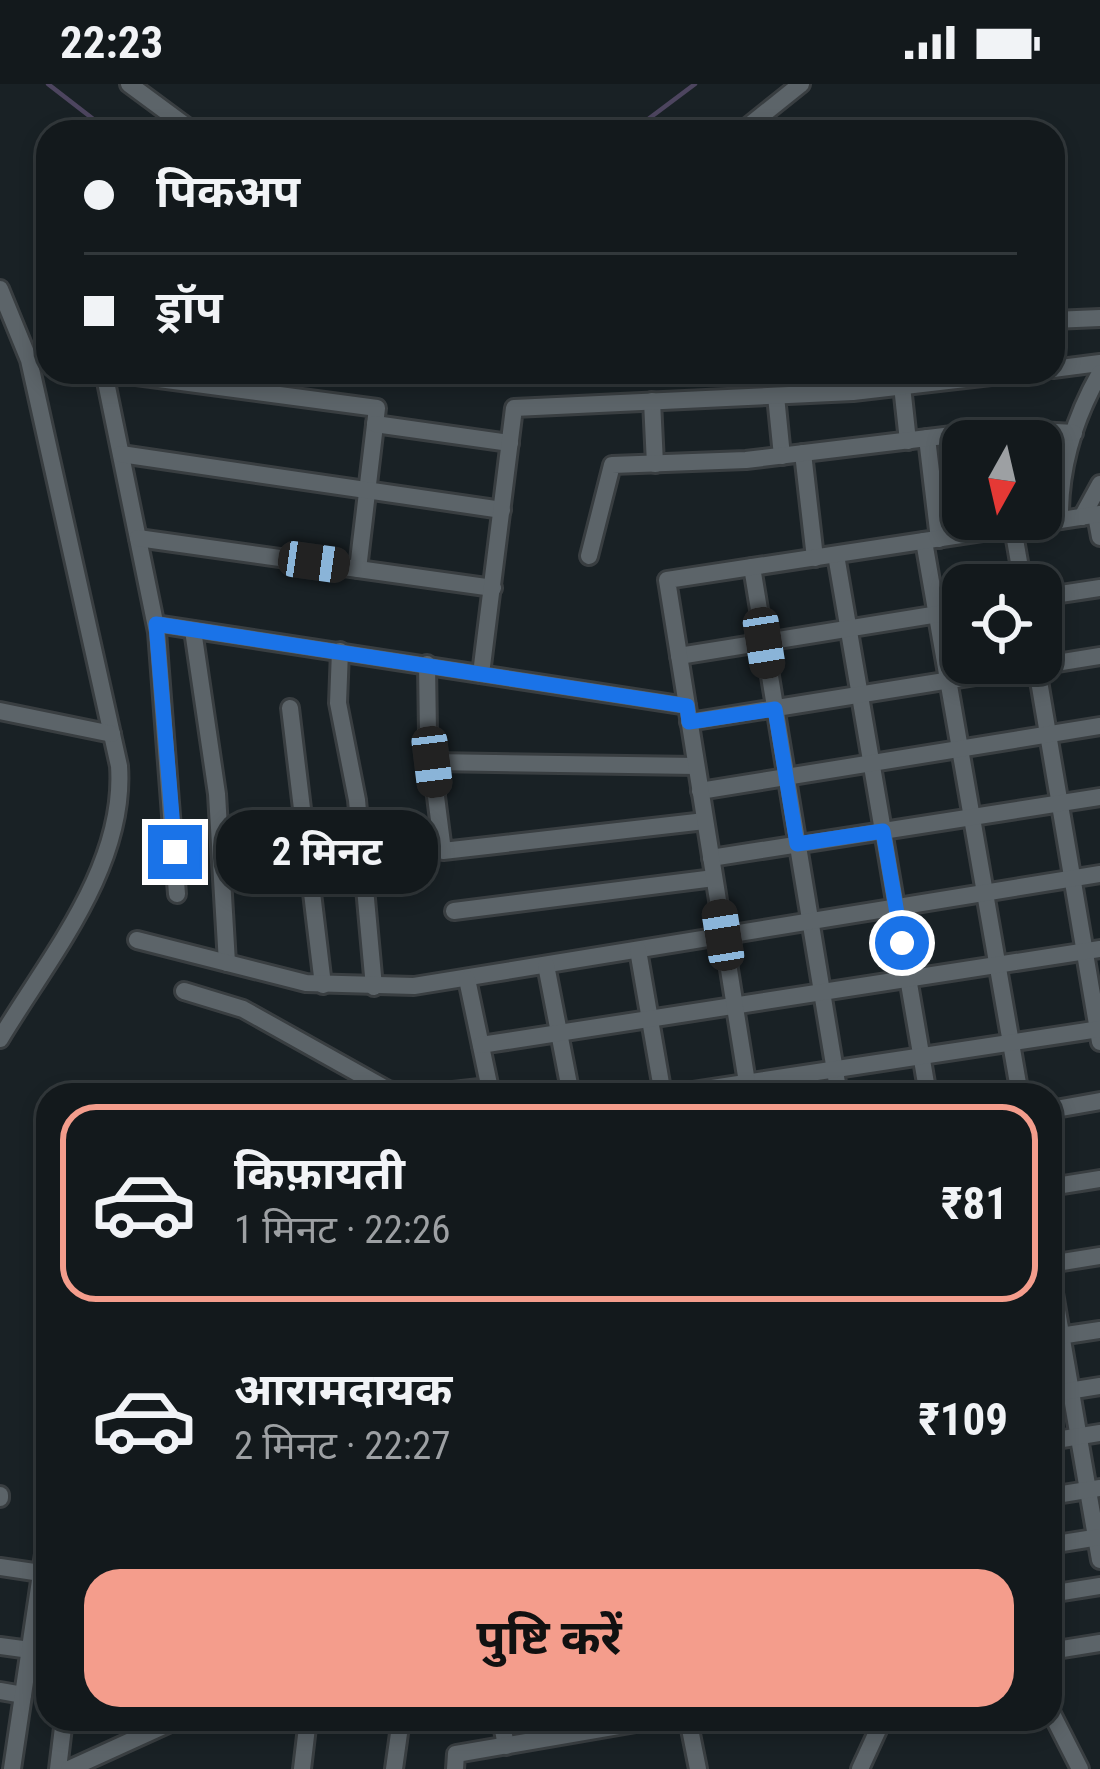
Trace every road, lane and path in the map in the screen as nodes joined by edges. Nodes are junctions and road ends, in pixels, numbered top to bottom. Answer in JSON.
{"nodes":[{"id":1,"x":129,"y":84,"type":"edge"},
{"id":2,"x":801,"y":84,"type":"edge"},
{"id":3,"x":178,"y":120,"type":"edge"},
{"id":4,"x":756,"y":120,"type":"edge"},
{"id":5,"x":0,"y":289,"type":"edge"},
{"id":6,"x":1100,"y":318,"type":"edge"},
{"id":7,"x":1065,"y":319,"type":"edge"},
{"id":8,"x":1100,"y":363,"type":"edge"},
{"id":9,"x":1065,"y":367,"type":"edge"},
{"id":10,"x":1100,"y":373,"type":"edge"},
{"id":11,"x":107,"y":384,"type":"edge"},
{"id":12,"x":196,"y":384,"type":"edge"},
{"id":13,"x":920,"y":384,"type":"edge"},
{"id":14,"x":902,"y":386,"type":"junction"},
{"id":15,"x":776,"y":396,"type":"junction"},
{"id":16,"x":652,"y":401,"type":"junction"},
{"id":17,"x":375,"y":424,"type":"junction"},
{"id":18,"x":1074,"y":433,"type":"junction"},
{"id":19,"x":917,"y":440,"type":"junction"},
{"id":20,"x":510,"y":443,"type":"junction"},
{"id":21,"x":803,"y":453,"type":"junction"},
{"id":22,"x":121,"y":454,"type":"junction"},
{"id":23,"x":782,"y":455,"type":"junction"},
{"id":24,"x":655,"y":464,"type":"junction"},
{"id":25,"x":1062,"y":471,"type":"edge"},
{"id":26,"x":1100,"y":484,"type":"edge"},
{"id":27,"x":367,"y":490,"type":"junction"},
{"id":28,"x":502,"y":510,"type":"junction"},
{"id":29,"x":1093,"y":515,"type":"edge"},
{"id":30,"x":1062,"y":520,"type":"edge"},
{"id":31,"x":1100,"y":537,"type":"edge"},
{"id":32,"x":138,"y":538,"type":"junction"},
{"id":33,"x":942,"y":538,"type":"edge"},
{"id":34,"x":932,"y":540,"type":"junction"},
{"id":35,"x":836,"y":555,"type":"junction"},
{"id":36,"x":589,"y":556,"type":"dead end"},
{"id":37,"x":815,"y":558,"type":"junction"},
{"id":38,"x":752,"y":568,"type":"junction"},
{"id":39,"x":358,"y":569,"type":"junction"},
{"id":40,"x":493,"y":588,"type":"junction"},
{"id":41,"x":1100,"y":588,"type":"edge"},
{"id":42,"x":1062,"y":594,"type":"edge"},
{"id":43,"x":942,"y":613,"type":"edge"},
{"id":44,"x":937,"y":614,"type":"junction"},
{"id":45,"x":156,"y":624,"type":"junction"},
{"id":46,"x":848,"y":629,"type":"junction"},
{"id":47,"x":193,"y":630,"type":"junction"},
{"id":48,"x":764,"y":643,"type":"junction"},
{"id":49,"x":942,"y":644,"type":"edge"},
{"id":50,"x":340,"y":651,"type":"junction"},
{"id":51,"x":679,"y":656,"type":"junction"},
{"id":52,"x":1100,"y":656,"type":"edge"},
{"id":53,"x":1062,"y":661,"type":"edge"},
{"id":54,"x":427,"y":664,"type":"junction"},
{"id":55,"x":481,"y":674,"type":"junction"},
{"id":56,"x":942,"y":682,"type":"edge"},
{"id":57,"x":949,"y":684,"type":"edge"},
{"id":58,"x":1039,"y":684,"type":"edge"},
{"id":59,"x":860,"y":695,"type":"junction"},
{"id":60,"x":290,"y":708,"type":"dead end"},
{"id":61,"x":775,"y":709,"type":"junction"},
{"id":62,"x":0,"y":711,"type":"edge"},
{"id":63,"x":688,"y":714,"type":"junction"},
{"id":64,"x":1100,"y":726,"type":"edge"},
{"id":65,"x":112,"y":734,"type":"junction"},
{"id":66,"x":1048,"y":734,"type":"junction"},
{"id":67,"x":960,"y":748,"type":"junction"},
{"id":68,"x":432,"y":762,"type":"junction"},
{"id":69,"x":871,"y":763,"type":"junction"},
{"id":70,"x":696,"y":766,"type":"junction"},
{"id":71,"x":786,"y":777,"type":"junction"},
{"id":72,"x":700,"y":791,"type":"junction"},
{"id":73,"x":1100,"y":796,"type":"edge"},
{"id":74,"x":1060,"y":803,"type":"junction"},
{"id":75,"x":972,"y":817,"type":"junction"},
{"id":76,"x":705,"y":821,"type":"junction"},
{"id":77,"x":883,"y":831,"type":"junction"},
{"id":78,"x":797,"y":844,"type":"junction"},
{"id":79,"x":711,"y":858,"type":"junction"},
{"id":80,"x":1100,"y":874,"type":"edge"},
{"id":81,"x":714,"y":878,"type":"junction"},
{"id":82,"x":1072,"y":879,"type":"junction"},
{"id":83,"x":985,"y":893,"type":"junction"},
{"id":84,"x":177,"y":894,"type":"dead end"},
{"id":85,"x":896,"y":907,"type":"junction"},
{"id":86,"x":454,"y":911,"type":"dead end"},
{"id":87,"x":810,"y":921,"type":"junction"},
{"id":88,"x":723,"y":935,"type":"junction"},
{"id":89,"x":137,"y":940,"type":"dead end"},
{"id":90,"x":638,"y":950,"type":"junction"},
{"id":91,"x":1092,"y":950,"type":"edge"},
{"id":92,"x":227,"y":963,"type":"junction"},
{"id":93,"x":546,"y":965,"type":"junction"},
{"id":94,"x":997,"y":965,"type":"junction"},
{"id":95,"x":467,"y":979,"type":"junction"},
{"id":96,"x":908,"y":979,"type":"junction"},
{"id":97,"x":323,"y":985,"type":"junction"},
{"id":98,"x":374,"y":987,"type":"junction"},
{"id":99,"x":184,"y":991,"type":"dead end"},
{"id":100,"x":822,"y":992,"type":"junction"},
{"id":101,"x":734,"y":1006,"type":"junction"},
{"id":102,"x":650,"y":1019,"type":"junction"},
{"id":103,"x":559,"y":1033,"type":"junction"},
{"id":104,"x":1099,"y":1033,"type":"edge"},
{"id":105,"x":0,"y":1039,"type":"edge"},
{"id":106,"x":1011,"y":1042,"type":"junction"},
{"id":107,"x":481,"y":1046,"type":"junction"},
{"id":108,"x":921,"y":1056,"type":"junction"},
{"id":109,"x":835,"y":1070,"type":"junction"},
{"id":110,"x":375,"y":1083,"type":"edge"},
{"id":111,"x":488,"y":1083,"type":"edge"},
{"id":112,"x":569,"y":1083,"type":"edge"},
{"id":113,"x":663,"y":1083,"type":"edge"},
{"id":114,"x":746,"y":1083,"type":"edge"},
{"id":115,"x":775,"y":1083,"type":"edge"},
{"id":116,"x":837,"y":1083,"type":"edge"},
{"id":117,"x":926,"y":1083,"type":"edge"},
{"id":118,"x":1018,"y":1083,"type":"edge"},
{"id":119,"x":1100,"y":1101,"type":"edge"},
{"id":120,"x":1062,"y":1108,"type":"edge"},
{"id":121,"x":1100,"y":1179,"type":"edge"},
{"id":122,"x":1062,"y":1185,"type":"edge"},
{"id":123,"x":1100,"y":1256,"type":"edge"},
{"id":124,"x":1062,"y":1264,"type":"edge"},
{"id":125,"x":1100,"y":1330,"type":"edge"},
{"id":126,"x":1062,"y":1336,"type":"edge"},
{"id":127,"x":1062,"y":1358,"type":"edge"},
{"id":128,"x":1100,"y":1386,"type":"edge"},
{"id":129,"x":1071,"y":1390,"type":"junction"},
{"id":130,"x":1062,"y":1392,"type":"edge"},
{"id":131,"x":1100,"y":1433,"type":"edge"},
{"id":132,"x":1078,"y":1436,"type":"junction"},
{"id":133,"x":1062,"y":1439,"type":"edge"},
{"id":134,"x":1094,"y":1489,"type":"edge"},
{"id":135,"x":1062,"y":1494,"type":"edge"},
{"id":136,"x":1098,"y":1537,"type":"edge"},
{"id":137,"x":1062,"y":1543,"type":"edge"},
{"id":138,"x":1100,"y":1560,"type":"edge"},
{"id":139,"x":0,"y":1567,"type":"edge"},
{"id":140,"x":36,"y":1572,"type":"edge"},
{"id":141,"x":1100,"y":1586,"type":"edge"},
{"id":142,"x":1062,"y":1592,"type":"edge"},
{"id":143,"x":36,"y":1608,"type":"edge"},
{"id":144,"x":1100,"y":1643,"type":"edge"},
{"id":145,"x":0,"y":1646,"type":"edge"},
{"id":146,"x":1062,"y":1649,"type":"edge"},
{"id":147,"x":30,"y":1650,"type":"junction"},
{"id":148,"x":0,"y":1691,"type":"edge"},
{"id":149,"x":23,"y":1694,"type":"junction"},
{"id":150,"x":63,"y":1731,"type":"edge"},
{"id":151,"x":126,"y":1731,"type":"edge"},
{"id":152,"x":153,"y":1731,"type":"edge"},
{"id":153,"x":307,"y":1731,"type":"edge"},
{"id":154,"x":399,"y":1731,"type":"edge"},
{"id":155,"x":503,"y":1731,"type":"edge"},
{"id":156,"x":568,"y":1731,"type":"edge"},
{"id":157,"x":690,"y":1731,"type":"edge"},
{"id":158,"x":878,"y":1731,"type":"edge"},
{"id":159,"x":1061,"y":1731,"type":"edge"},
{"id":160,"x":124,"y":1744,"type":"junction"},
{"id":161,"x":506,"y":1746,"type":"junction"},
{"id":162,"x":863,"y":1768,"type":"edge"},
{"id":163,"x":13,"y":1769,"type":"edge"},
{"id":164,"x":58,"y":1769,"type":"edge"},
{"id":165,"x":69,"y":1769,"type":"edge"},
{"id":166,"x":302,"y":1769,"type":"edge"},
{"id":167,"x":394,"y":1769,"type":"edge"},
{"id":168,"x":455,"y":1769,"type":"edge"},
{"id":169,"x":698,"y":1769,"type":"edge"},
{"id":170,"x":1080,"y":1769,"type":"edge"}],
"edges":[{"from":1,"to":3,"type":"street"},
{"from":2,"to":4,"type":"street"},
{"from":5,"to":65,"type":"street"},
{"from":6,"to":7,"type":"street"},
{"from":8,"to":9,"type":"street"},
{"from":10,"to":18,"type":"street"},
{"from":11,"to":22,"type":"street"},
{"from":12,"to":17,"type":"street"},
{"from":13,"to":14,"type":"street"},
{"from":14,"to":15,"type":"street"},
{"from":14,"to":19,"type":"street"},
{"from":15,"to":16,"type":"street"},
{"from":15,"to":23,"type":"street"},
{"from":16,"to":20,"type":"street"},
{"from":16,"to":24,"type":"street"},
{"from":17,"to":20,"type":"street"},
{"from":17,"to":27,"type":"street"},
{"from":18,"to":19,"type":"street"},
{"from":18,"to":25,"type":"street"},
{"from":19,"to":21,"type":"street"},
{"from":19,"to":34,"type":"street"},
{"from":20,"to":28,"type":"street"},
{"from":21,"to":23,"type":"street"},
{"from":21,"to":37,"type":"street"},
{"from":22,"to":27,"type":"street"},
{"from":22,"to":32,"type":"street"},
{"from":23,"to":24,"type":"street"},
{"from":24,"to":36,"type":"street"},
{"from":26,"to":29,"type":"street"},
{"from":27,"to":28,"type":"street"},
{"from":27,"to":39,"type":"street"},
{"from":28,"to":40,"type":"street"},
{"from":29,"to":30,"type":"street"},
{"from":29,"to":31,"type":"street"},
{"from":32,"to":39,"type":"street"},
{"from":32,"to":45,"type":"street"},
{"from":33,"to":34,"type":"street"},
{"from":34,"to":35,"type":"street"},
{"from":34,"to":44,"type":"street"},
{"from":35,"to":37,"type":"street"},
{"from":35,"to":46,"type":"street"},
{"from":37,"to":38,"type":"street"},
{"from":38,"to":48,"type":"street"},
{"from":38,"to":51,"type":"street"},
{"from":39,"to":40,"type":"street"},
{"from":40,"to":55,"type":"street"},
{"from":41,"to":42,"type":"street"},
{"from":43,"to":44,"type":"street"},
{"from":44,"to":46,"type":"street"},
{"from":44,"to":49,"type":"street"},
{"from":45,"to":47,"type":"street"},
{"from":45,"to":84,"type":"street"},
{"from":46,"to":48,"type":"street"},
{"from":46,"to":59,"type":"street"},
{"from":47,"to":50,"type":"street"},
{"from":47,"to":92,"type":"street"},
{"from":48,"to":51,"type":"street"},
{"from":48,"to":61,"type":"street"},
{"from":50,"to":54,"type":"street"},
{"from":50,"to":98,"type":"street"},
{"from":51,"to":63,"type":"street"},
{"from":52,"to":53,"type":"street"},
{"from":54,"to":55,"type":"street"},
{"from":54,"to":68,"type":"street"},
{"from":55,"to":63,"type":"street"},
{"from":56,"to":59,"type":"street"},
{"from":57,"to":67,"type":"street"},
{"from":58,"to":66,"type":"street"},
{"from":59,"to":61,"type":"street"},
{"from":59,"to":69,"type":"street"},
{"from":60,"to":97,"type":"street"},
{"from":61,"to":63,"type":"street"},
{"from":61,"to":71,"type":"street"},
{"from":62,"to":65,"type":"street"},
{"from":63,"to":70,"type":"street"},
{"from":64,"to":66,"type":"street"},
{"from":65,"to":105,"type":"street"},
{"from":66,"to":67,"type":"street"},
{"from":66,"to":74,"type":"street"},
{"from":67,"to":69,"type":"street"},
{"from":67,"to":75,"type":"street"},
{"from":68,"to":70,"type":"street"},
{"from":68,"to":76,"type":"street"},
{"from":69,"to":71,"type":"street"},
{"from":69,"to":77,"type":"street"},
{"from":70,"to":72,"type":"street"},
{"from":71,"to":72,"type":"street"},
{"from":71,"to":78,"type":"street"},
{"from":72,"to":76,"type":"street"},
{"from":73,"to":74,"type":"street"},
{"from":74,"to":75,"type":"street"},
{"from":74,"to":82,"type":"street"},
{"from":75,"to":77,"type":"street"},
{"from":75,"to":83,"type":"street"},
{"from":76,"to":79,"type":"street"},
{"from":77,"to":78,"type":"street"},
{"from":77,"to":85,"type":"street"},
{"from":78,"to":79,"type":"street"},
{"from":78,"to":87,"type":"street"},
{"from":79,"to":81,"type":"street"},
{"from":80,"to":82,"type":"street"},
{"from":81,"to":86,"type":"street"},
{"from":81,"to":88,"type":"street"},
{"from":82,"to":83,"type":"street"},
{"from":82,"to":91,"type":"street"},
{"from":83,"to":85,"type":"street"},
{"from":83,"to":94,"type":"street"},
{"from":85,"to":87,"type":"street"},
{"from":85,"to":96,"type":"street"},
{"from":87,"to":88,"type":"street"},
{"from":87,"to":100,"type":"street"},
{"from":88,"to":90,"type":"street"},
{"from":88,"to":101,"type":"street"},
{"from":89,"to":92,"type":"street"},
{"from":90,"to":93,"type":"street"},
{"from":90,"to":102,"type":"street"},
{"from":91,"to":94,"type":"street"},
{"from":91,"to":104,"type":"street"},
{"from":92,"to":97,"type":"street"},
{"from":93,"to":95,"type":"street"},
{"from":93,"to":103,"type":"street"},
{"from":94,"to":96,"type":"street"},
{"from":94,"to":106,"type":"street"},
{"from":95,"to":98,"type":"street"},
{"from":95,"to":107,"type":"street"},
{"from":96,"to":100,"type":"street"},
{"from":96,"to":108,"type":"street"},
{"from":97,"to":98,"type":"street"},
{"from":99,"to":110,"type":"street"},
{"from":100,"to":101,"type":"street"},
{"from":100,"to":109,"type":"street"},
{"from":101,"to":102,"type":"street"},
{"from":101,"to":114,"type":"street"},
{"from":102,"to":103,"type":"street"},
{"from":102,"to":113,"type":"street"},
{"from":103,"to":107,"type":"street"},
{"from":103,"to":112,"type":"street"},
{"from":104,"to":106,"type":"street"},
{"from":106,"to":108,"type":"street"},
{"from":106,"to":118,"type":"street"},
{"from":107,"to":111,"type":"street"},
{"from":108,"to":109,"type":"street"},
{"from":108,"to":117,"type":"street"},
{"from":109,"to":115,"type":"street"},
{"from":109,"to":116,"type":"street"},
{"from":119,"to":120,"type":"street"},
{"from":121,"to":122,"type":"street"},
{"from":123,"to":124,"type":"street"},
{"from":125,"to":126,"type":"street"},
{"from":127,"to":129,"type":"street"},
{"from":128,"to":129,"type":"street"},
{"from":129,"to":130,"type":"street"},
{"from":129,"to":132,"type":"street"},
{"from":131,"to":132,"type":"street"},
{"from":132,"to":133,"type":"street"},
{"from":132,"to":134,"type":"street"},
{"from":134,"to":135,"type":"street"},
{"from":134,"to":136,"type":"street"},
{"from":136,"to":137,"type":"street"},
{"from":136,"to":138,"type":"street"},
{"from":139,"to":140,"type":"street"},
{"from":141,"to":142,"type":"street"},
{"from":143,"to":147,"type":"street"},
{"from":144,"to":146,"type":"street"},
{"from":145,"to":147,"type":"street"},
{"from":147,"to":149,"type":"street"},
{"from":148,"to":149,"type":"street"},
{"from":149,"to":163,"type":"street"},
{"from":150,"to":164,"type":"street"},
{"from":151,"to":160,"type":"street"},
{"from":152,"to":160,"type":"street"},
{"from":153,"to":166,"type":"street"},
{"from":154,"to":167,"type":"street"},
{"from":155,"to":161,"type":"street"},
{"from":156,"to":161,"type":"street"},
{"from":157,"to":169,"type":"street"},
{"from":158,"to":162,"type":"street"},
{"from":159,"to":170,"type":"street"},
{"from":160,"to":165,"type":"street"},
{"from":161,"to":168,"type":"street"}]}
